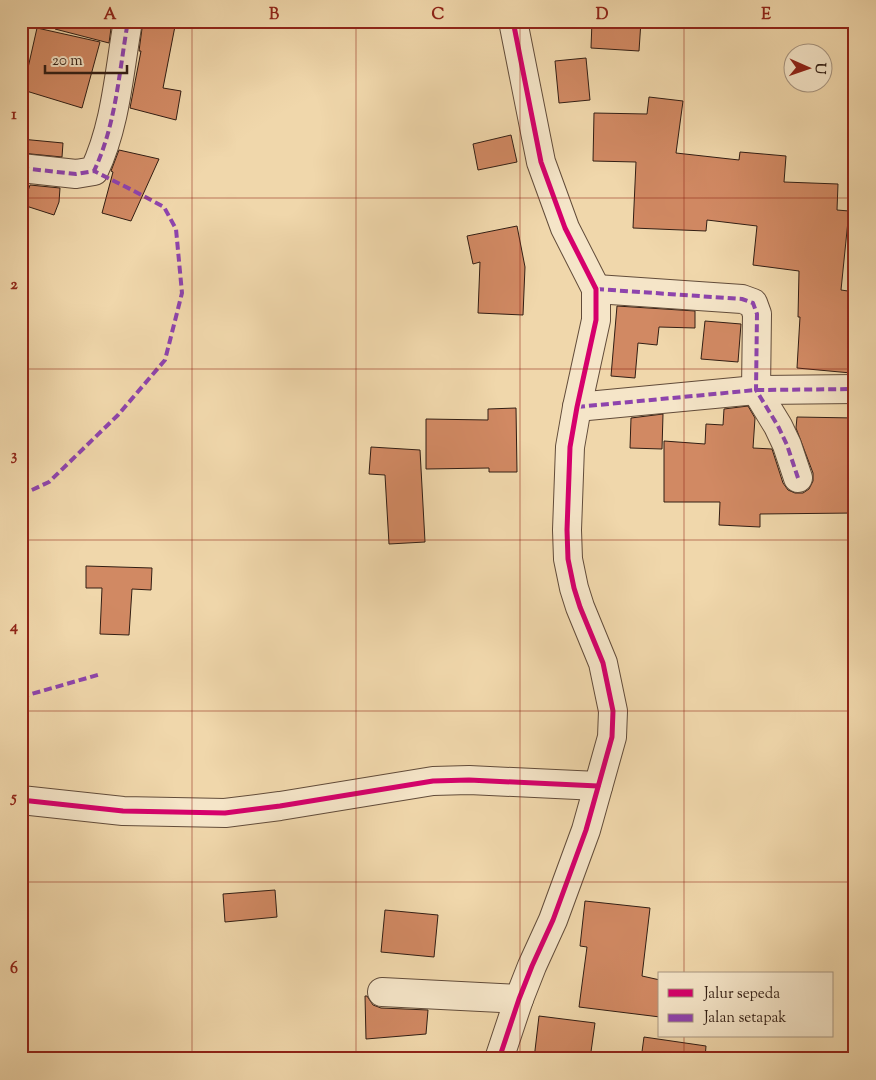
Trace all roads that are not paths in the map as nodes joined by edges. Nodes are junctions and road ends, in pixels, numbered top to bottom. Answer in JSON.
{"nodes":[{"id":1,"x":128,"y":21,"type":"edge"},
{"id":2,"x":513,"y":21,"type":"edge"},
{"id":3,"x":21,"y":168,"type":"edge"},
{"id":4,"x":596,"y":289,"type":"junction"},
{"id":5,"x":855,"y":389,"type":"edge"},
{"id":6,"x":756,"y":390,"type":"junction"},
{"id":7,"x":577,"y":407,"type":"junction"},
{"id":8,"x":798,"y":478,"type":"dead end"},
{"id":9,"x":598,"y":786,"type":"junction"},
{"id":10,"x":21,"y":800,"type":"edge"},
{"id":11,"x":382,"y":992,"type":"dead end"},
{"id":12,"x":519,"y":999,"type":"junction"},
{"id":13,"x":499,"y":1059,"type":"edge"}],
"edges":[{"from":1,"to":3,"type":"street"},
{"from":2,"to":4,"type":"street"},
{"from":4,"to":6,"type":"street"},
{"from":4,"to":7,"type":"street"},
{"from":5,"to":6,"type":"street"},
{"from":6,"to":7,"type":"street"},
{"from":6,"to":8,"type":"street"},
{"from":7,"to":9,"type":"street"},
{"from":9,"to":10,"type":"street"},
{"from":9,"to":12,"type":"street"},
{"from":11,"to":12,"type":"street"},
{"from":12,"to":13,"type":"street"}]}
